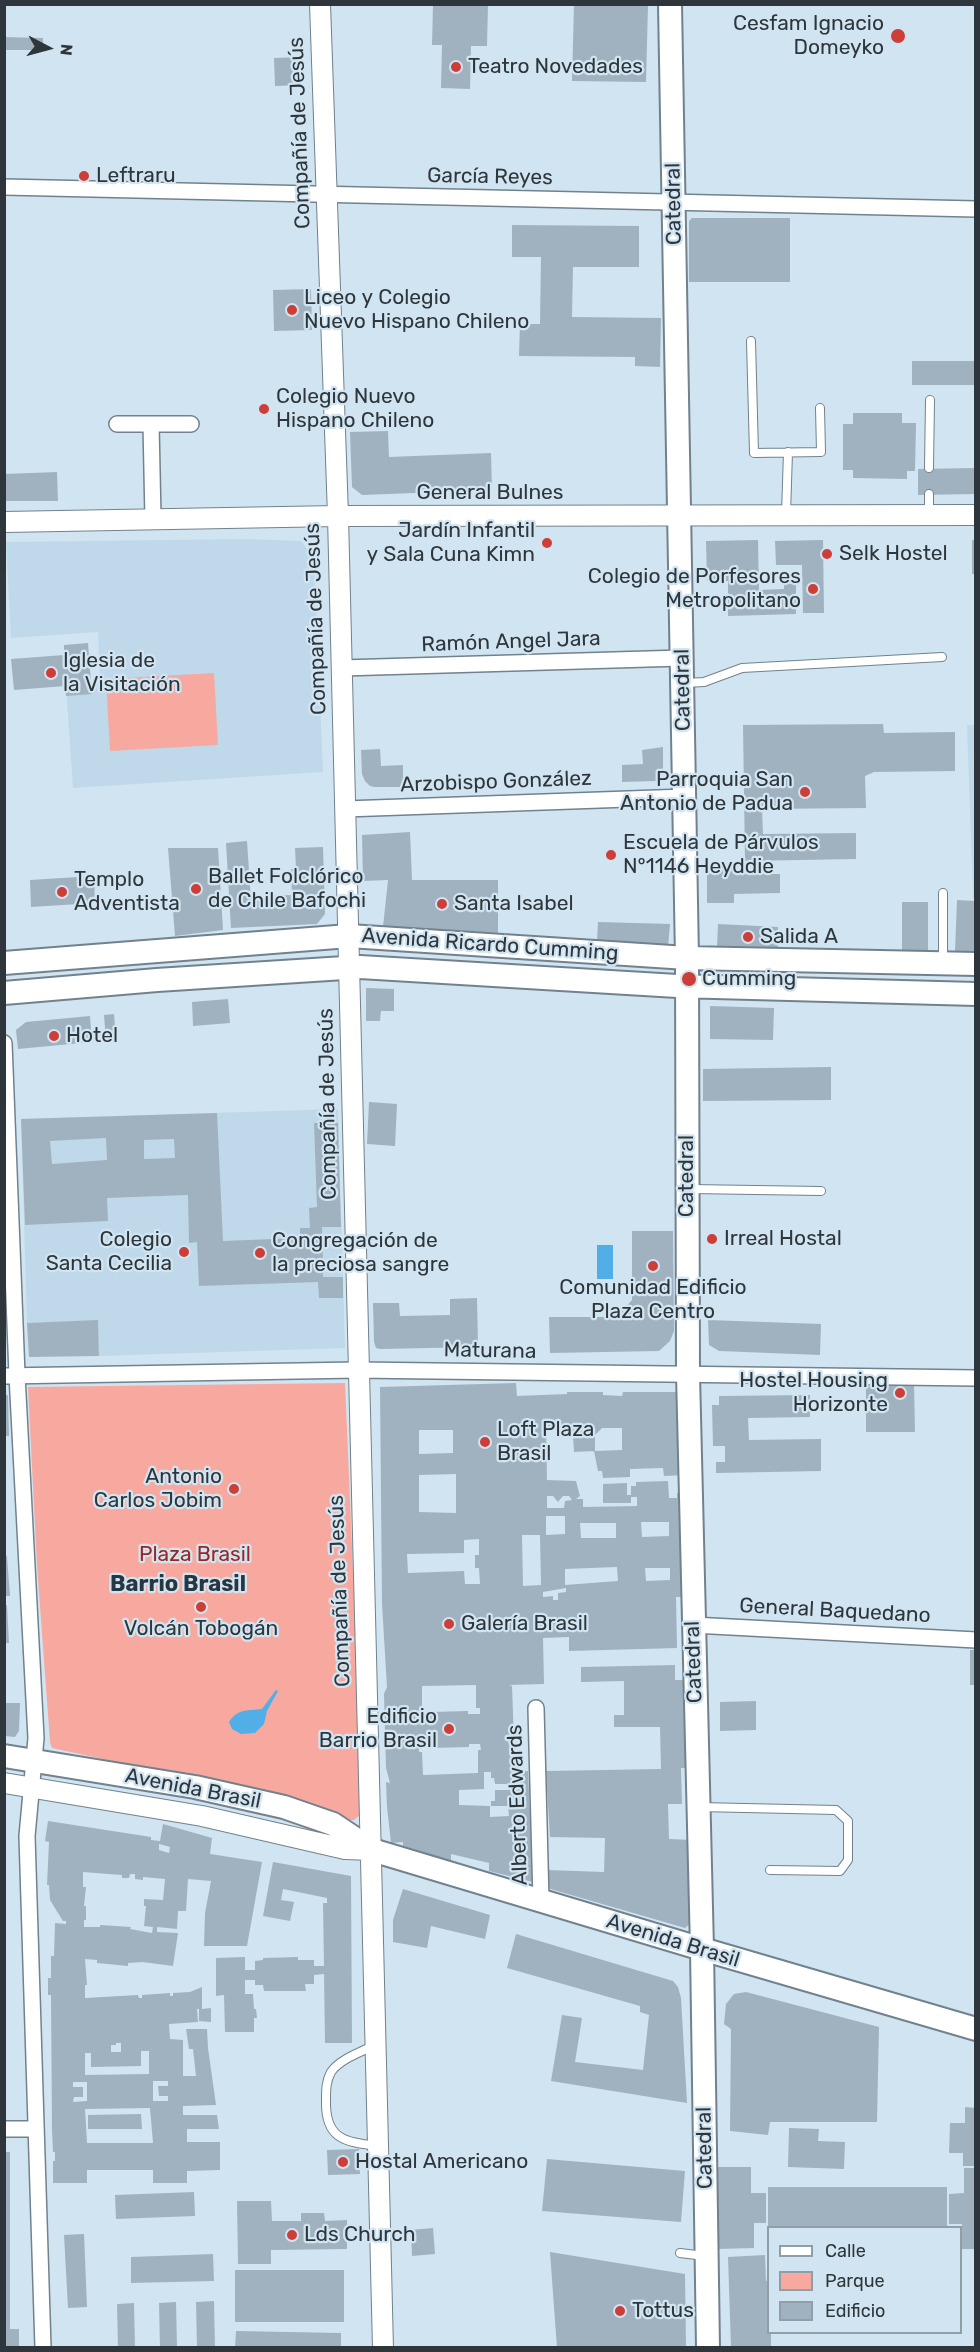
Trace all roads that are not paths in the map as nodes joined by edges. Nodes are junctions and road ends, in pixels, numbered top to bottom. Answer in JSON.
{"nodes":[{"id":1,"x":320,"y":4,"type":"edge"},
{"id":2,"x":670,"y":4,"type":"edge"},
{"id":3,"x":4,"y":186,"type":"edge"},
{"id":4,"x":326,"y":194,"type":"junction"},
{"id":5,"x":674,"y":202,"type":"junction"},
{"id":6,"x":975,"y":209,"type":"edge"},
{"id":7,"x":752,"y":341,"type":"dead end"},
{"id":8,"x":930,"y":400,"type":"dead end"},
{"id":9,"x":820,"y":408,"type":"dead end"},
{"id":10,"x":117,"y":424,"type":"dead end"},
{"id":11,"x":151,"y":424,"type":"junction"},
{"id":12,"x":191,"y":424,"type":"dead end"},
{"id":13,"x":788,"y":452,"type":"junction"},
{"id":14,"x":929,"y":468,"type":"dead end"},
{"id":15,"x":929,"y":494,"type":"dead end"},
{"id":16,"x":928,"y":515,"type":"junction"},
{"id":17,"x":975,"y":515,"type":"edge"},
{"id":18,"x":338,"y":516,"type":"junction"},
{"id":19,"x":786,"y":516,"type":"junction"},
{"id":20,"x":679,"y":517,"type":"junction"},
{"id":21,"x":153,"y":519,"type":"junction"},
{"id":22,"x":4,"y":522,"type":"edge"},
{"id":23,"x":942,"y":657,"type":"dead end"},
{"id":24,"x":682,"y":658,"type":"junction"},
{"id":25,"x":342,"y":668,"type":"junction"},
{"id":26,"x":683,"y":683,"type":"junction"},
{"id":27,"x":684,"y":797,"type":"junction"},
{"id":28,"x":345,"y":809,"type":"junction"},
{"id":29,"x":943,"y":892,"type":"dead end"},
{"id":30,"x":349,"y":936,"type":"junction"},
{"id":31,"x":155,"y":950,"type":"junction"},
{"id":32,"x":687,"y":958,"type":"junction"},
{"id":33,"x":4,"y":963,"type":"edge"},
{"id":34,"x":943,"y":963,"type":"junction"},
{"id":35,"x":975,"y":964,"type":"edge"},
{"id":36,"x":349,"y":967,"type":"junction"},
{"id":37,"x":157,"y":980,"type":"junction"},
{"id":38,"x":687,"y":986,"type":"junction"},
{"id":39,"x":4,"y":993,"type":"edge"},
{"id":40,"x":975,"y":994,"type":"edge"},
{"id":41,"x":4,"y":1043,"type":"edge"},
{"id":42,"x":686,"y":1189,"type":"junction"},
{"id":43,"x":820,"y":1191,"type":"dead end"},
{"id":44,"x":357,"y":1370,"type":"junction"},
{"id":45,"x":688,"y":1374,"type":"junction"},
{"id":46,"x":11,"y":1376,"type":"edge"},
{"id":47,"x":975,"y":1378,"type":"edge"},
{"id":48,"x":693,"y":1625,"type":"junction"},
{"id":49,"x":975,"y":1640,"type":"edge"},
{"id":50,"x":536,"y":1708,"type":"dead end"},
{"id":51,"x":4,"y":1756,"type":"edge"},
{"id":52,"x":34,"y":1760,"type":"junction"},
{"id":53,"x":4,"y":1783,"type":"edge"},
{"id":54,"x":31,"y":1787,"type":"junction"},
{"id":55,"x":698,"y":1808,"type":"junction"},
{"id":56,"x":372,"y":1850,"type":"junction"},
{"id":57,"x":770,"y":1870,"type":"dead end"},
{"id":58,"x":541,"y":1901,"type":"junction"},
{"id":59,"x":702,"y":1949,"type":"junction"},
{"id":60,"x":975,"y":2029,"type":"edge"},
{"id":61,"x":376,"y":2044,"type":"junction"},
{"id":62,"x":36,"y":2128,"type":"junction"},
{"id":63,"x":4,"y":2129,"type":"edge"},
{"id":64,"x":379,"y":2146,"type":"junction"},
{"id":65,"x":680,"y":2253,"type":"dead end"},
{"id":66,"x":706,"y":2256,"type":"junction"},
{"id":67,"x":43,"y":2348,"type":"edge"},
{"id":68,"x":383,"y":2348,"type":"edge"},
{"id":69,"x":708,"y":2348,"type":"edge"}],
"edges":[{"from":1,"to":4,"type":"street","name":"Compañía de Jesús"},
{"from":2,"to":5,"type":"main road","name":"Catedral"},
{"from":3,"to":4,"type":"street","name":"García Reyes"},
{"from":4,"to":5,"type":"street","name":"García Reyes"},
{"from":4,"to":18,"type":"street","name":"Compañía de Jesús"},
{"from":5,"to":6,"type":"street","name":"García Reyes"},
{"from":5,"to":20,"type":"main road","name":"Catedral"},
{"from":7,"to":13,"type":"lane"},
{"from":8,"to":14,"type":"lane"},
{"from":9,"to":13,"type":"lane"},
{"from":10,"to":11,"type":"street"},
{"from":11,"to":12,"type":"street"},
{"from":11,"to":21,"type":"street"},
{"from":13,"to":19,"type":"lane"},
{"from":15,"to":16,"type":"lane"},
{"from":16,"to":17,"type":"street","name":"General Bulnes"},
{"from":16,"to":19,"type":"street","name":"General Bulnes"},
{"from":18,"to":20,"type":"street","name":"General Bulnes"},
{"from":18,"to":21,"type":"street","name":"General Bulnes"},
{"from":18,"to":25,"type":"street","name":"Compañía de Jesús"},
{"from":19,"to":20,"type":"street","name":"General Bulnes"},
{"from":20,"to":24,"type":"main road","name":"Catedral"},
{"from":21,"to":22,"type":"street","name":"General Bulnes"},
{"from":23,"to":26,"type":"lane"},
{"from":24,"to":25,"type":"street","name":"Ramón Angel Jara"},
{"from":24,"to":26,"type":"main road","name":"Catedral"},
{"from":25,"to":28,"type":"street","name":"Compañía de Jesús"},
{"from":26,"to":27,"type":"main road","name":"Catedral"},
{"from":27,"to":28,"type":"street","name":"Arzobispo González"},
{"from":27,"to":32,"type":"main road","name":"Catedral"},
{"from":28,"to":30,"type":"street","name":"Compañía de Jesús"},
{"from":29,"to":34,"type":"lane"},
{"from":30,"to":31,"type":"main road","name":"Avenida Ricardo Cumming"},
{"from":30,"to":32,"type":"main road","name":"Avenida Ricardo Cumming"},
{"from":30,"to":36,"type":"street","name":"Compañía de Jesús"},
{"from":31,"to":33,"type":"main road","name":"Avenida Ricardo Cumming"},
{"from":31,"to":37,"type":"main road"},
{"from":32,"to":34,"type":"main road","name":"Avenida Ricardo Cumming"},
{"from":32,"to":38,"type":"main road","name":"Catedral"},
{"from":34,"to":35,"type":"main road","name":"Avenida Ricardo Cumming"},
{"from":36,"to":37,"type":"main road","name":"Avenida Ricardo Cumming"},
{"from":36,"to":38,"type":"main road","name":"Avenida Ricardo Cumming"},
{"from":36,"to":44,"type":"street","name":"Compañía de Jesús"},
{"from":37,"to":39,"type":"main road","name":"Avenida Ricardo Cumming"},
{"from":38,"to":40,"type":"main road","name":"Avenida Ricardo Cumming"},
{"from":38,"to":42,"type":"main road","name":"Catedral"},
{"from":41,"to":46,"type":"street"},
{"from":42,"to":43,"type":"lane"},
{"from":42,"to":45,"type":"main road","name":"Catedral"},
{"from":44,"to":45,"type":"street","name":"Maturana"},
{"from":44,"to":46,"type":"street","name":"Maturana"},
{"from":44,"to":56,"type":"street","name":"Compañía de Jesús"},
{"from":45,"to":47,"type":"street","name":"Maturana"},
{"from":45,"to":48,"type":"main road","name":"Catedral"},
{"from":46,"to":52,"type":"street"},
{"from":48,"to":49,"type":"street","name":"General Baquedano"},
{"from":48,"to":55,"type":"main road","name":"Catedral"},
{"from":50,"to":58,"type":"street","name":"Alberto Edwards"},
{"from":51,"to":52,"type":"main road","name":"Avenida Brasil"},
{"from":52,"to":54,"type":"street"},
{"from":52,"to":56,"type":"main road","name":"Avenida Brasil"},
{"from":53,"to":54,"type":"street","name":"Avenida Brasil"},
{"from":54,"to":56,"type":"street","name":"Avenida Brasil"},
{"from":54,"to":62,"type":"street"},
{"from":55,"to":57,"type":"lane"},
{"from":55,"to":59,"type":"main road","name":"Catedral"},
{"from":56,"to":58,"type":"main road","name":"Avenida Brasil"},
{"from":56,"to":61,"type":"street","name":"Compañía de Jesús"},
{"from":58,"to":59,"type":"main road","name":"Avenida Brasil"},
{"from":59,"to":60,"type":"main road","name":"Avenida Brasil"},
{"from":59,"to":66,"type":"main road","name":"Catedral"},
{"from":61,"to":64,"type":"street","name":"Compañía de Jesús"},
{"from":61,"to":64,"type":"lane"},
{"from":62,"to":63,"type":"street"},
{"from":62,"to":67,"type":"street"},
{"from":64,"to":68,"type":"street","name":"Compañía de Jesús"},
{"from":65,"to":66,"type":"lane"},
{"from":66,"to":69,"type":"main road","name":"Catedral"}]}
